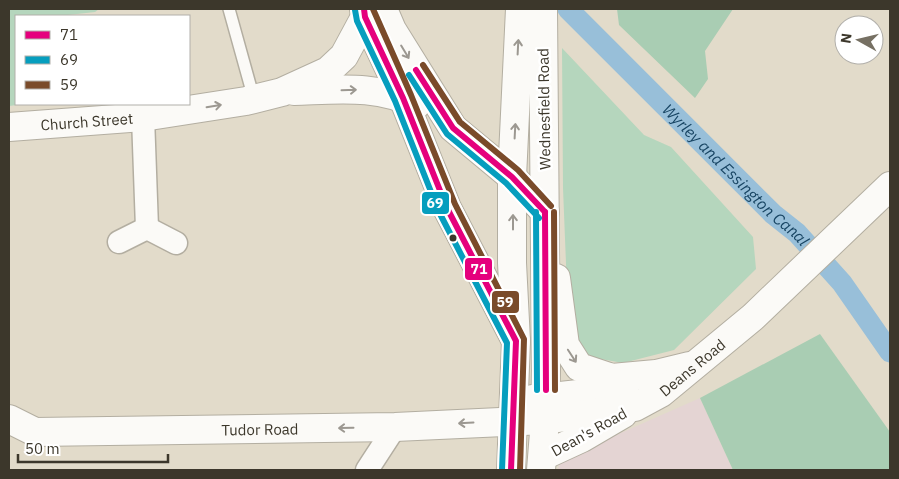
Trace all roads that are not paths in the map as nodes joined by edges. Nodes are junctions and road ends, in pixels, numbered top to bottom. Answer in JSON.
{"nodes":[{"id":1,"x":229,"y":9,"type":"edge"},
{"id":2,"x":520,"y":9,"type":"edge"},
{"id":3,"x":543,"y":9,"type":"edge"},
{"id":4,"x":370,"y":12,"type":"edge"},
{"id":5,"x":282,"y":92,"type":"junction"},
{"id":6,"x":403,"y":98,"type":"junction"},
{"id":7,"x":254,"y":99,"type":"junction"},
{"id":8,"x":143,"y":117,"type":"junction"},
{"id":9,"x":443,"y":121,"type":"junction"},
{"id":10,"x":9,"y":127,"type":"edge"},
{"id":11,"x":512,"y":177,"type":"junction"},
{"id":12,"x":890,"y":186,"type":"edge"},
{"id":13,"x":447,"y":208,"type":"junction"},
{"id":14,"x":545,"y":212,"type":"junction"},
{"id":15,"x":147,"y":228,"type":"junction"},
{"id":16,"x":546,"y":241,"type":"junction"},
{"id":17,"x":120,"y":242,"type":"dead end"},
{"id":18,"x":176,"y":243,"type":"dead end"},
{"id":19,"x":468,"y":253,"type":"junction"},
{"id":20,"x":512,"y":263,"type":"junction"},
{"id":21,"x":516,"y":340,"type":"junction"},
{"id":22,"x":693,"y":365,"type":"junction"},
{"id":23,"x":656,"y":374,"type":"junction"},
{"id":24,"x":635,"y":407,"type":"junction"},
{"id":25,"x":546,"y":408,"type":"junction"},
{"id":26,"x":9,"y":419,"type":"edge"},
{"id":27,"x":514,"y":420,"type":"junction"},
{"id":28,"x":395,"y":427,"type":"junction"},
{"id":29,"x":542,"y":463,"type":"edge"},
{"id":30,"x":367,"y":470,"type":"edge"},
{"id":31,"x":511,"y":470,"type":"edge"}],
"edges":[{"from":1,"to":7,"type":"lane"},
{"from":11,"to":2,"type":"street","name":"Wednesfield Road","one_way":true},
{"from":3,"to":14,"type":"street","name":"Wednesfield Road"},
{"from":4,"to":5,"type":"street","name":"Church Street"},
{"from":4,"to":6,"type":"street"},
{"from":4,"to":9,"type":"street","one_way":true},
{"from":5,"to":6,"type":"street","name":"Church Street","one_way":true},
{"from":5,"to":7,"type":"street","name":"Church Street"},
{"from":6,"to":9,"type":"street","name":"Church Street"},
{"from":6,"to":13,"type":"street"},
{"from":8,"to":7,"type":"street","name":"Church Street","one_way":true},
{"from":8,"to":10,"type":"street","name":"Church Street"},
{"from":8,"to":15,"type":"street"},
{"from":9,"to":11,"type":"street"},
{"from":9,"to":13,"type":"street"},
{"from":11,"to":14,"type":"street"},
{"from":20,"to":11,"type":"street","name":"Wednesfield Road","one_way":true},
{"from":12,"to":22,"type":"street","name":"Deans Road"},
{"from":13,"to":19,"type":"street"},
{"from":14,"to":16,"type":"street","name":"Wednesfield Road"},
{"from":15,"to":17,"type":"street"},
{"from":15,"to":18,"type":"street"},
{"from":16,"to":23,"type":"street","name":"Dean's Road","one_way":true},
{"from":16,"to":25,"type":"street","name":"Wednesfield Road"},
{"from":19,"to":20,"type":"street"},
{"from":19,"to":21,"type":"street"},
{"from":20,"to":21,"type":"street","name":"Wednesfield Road"},
{"from":21,"to":27,"type":"street","name":"Wednesfield Road"},
{"from":22,"to":23,"type":"street","name":"Dean's Road"},
{"from":22,"to":24,"type":"street","name":"Deans Road"},
{"from":23,"to":25,"type":"street","name":"Dean's Road"},
{"from":24,"to":25,"type":"street","name":"Deans Road"},
{"from":24,"to":29,"type":"street","name":"Dean's Road"},
{"from":25,"to":27,"type":"street","name":"Dean's Road"},
{"from":25,"to":29,"type":"street","name":"Wednesfield Road"},
{"from":28,"to":26,"type":"street","name":"Tudor Road","one_way":true},
{"from":27,"to":28,"type":"street","name":"Tudor Road","one_way":true},
{"from":27,"to":31,"type":"street","name":"Wednesfield Road"},
{"from":28,"to":30,"type":"street"}]}
